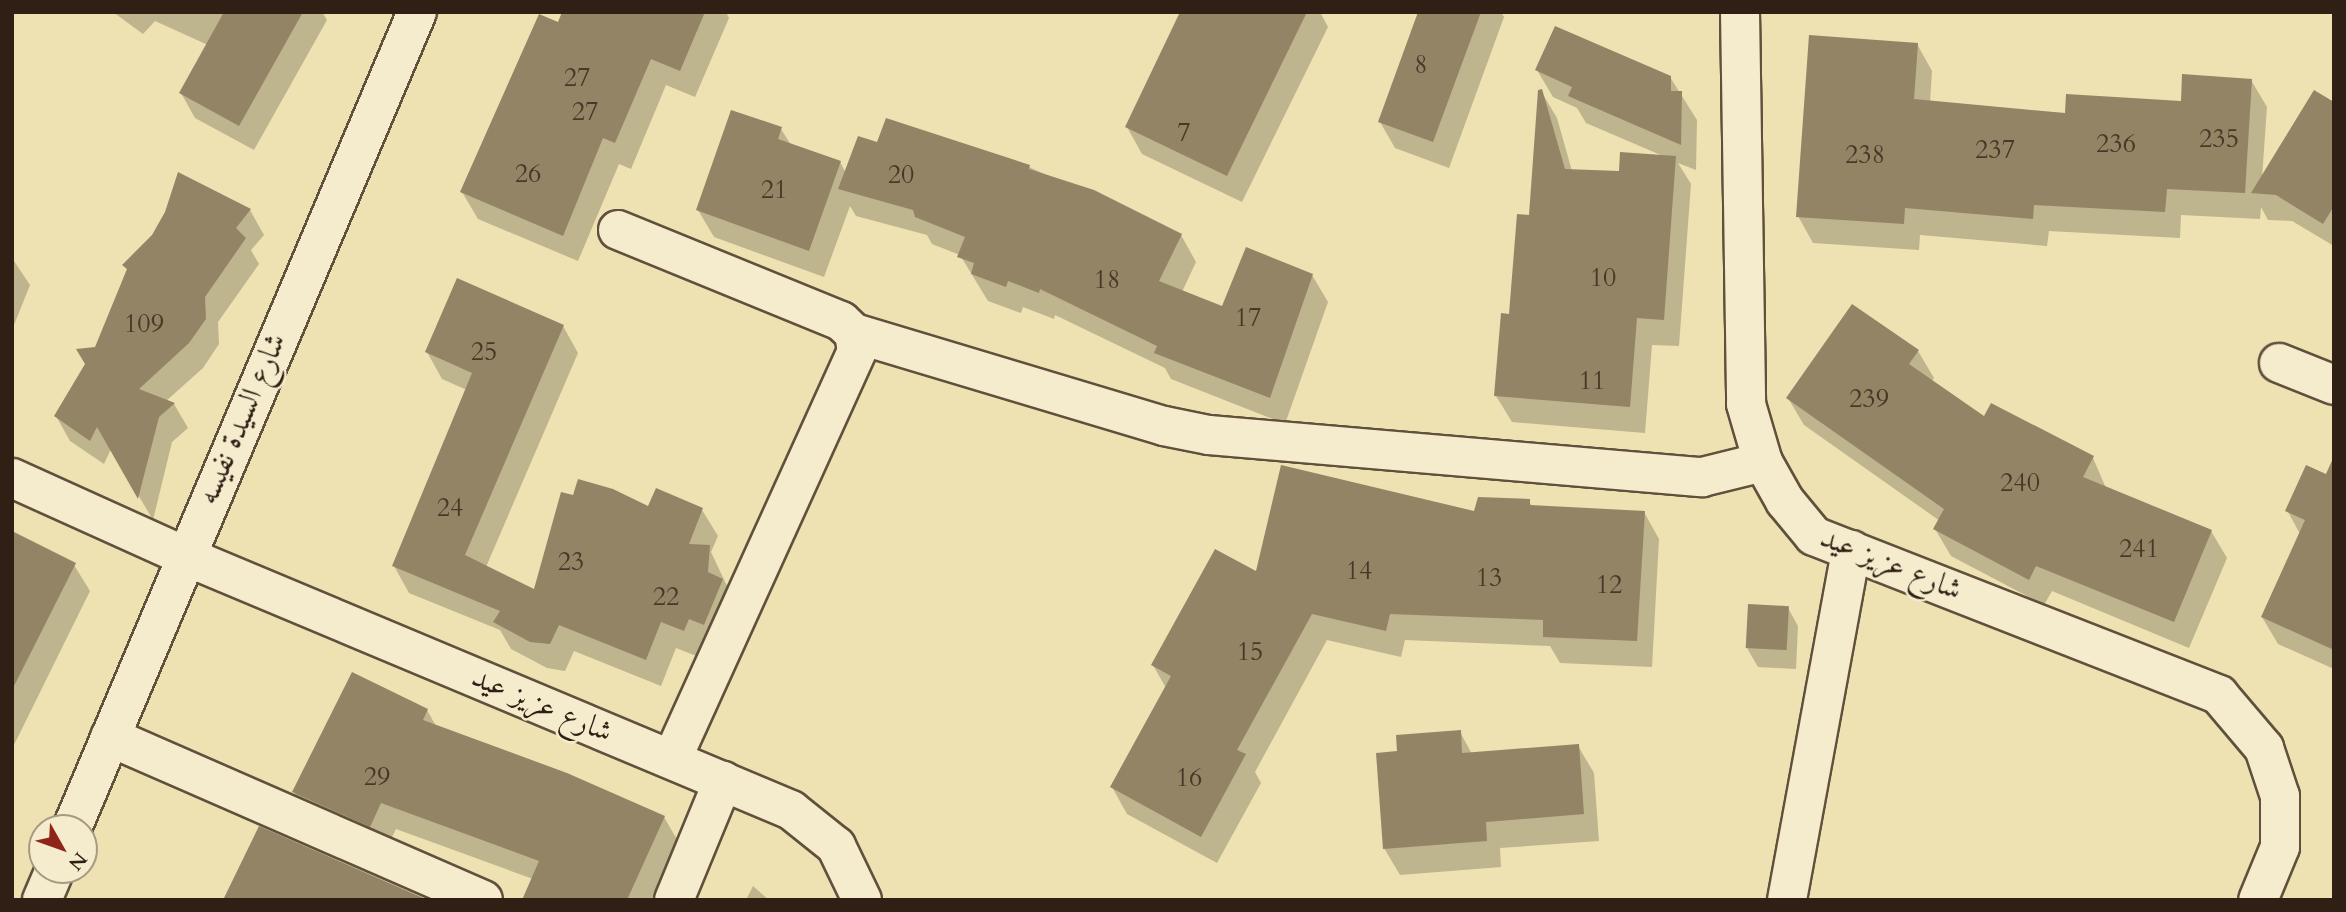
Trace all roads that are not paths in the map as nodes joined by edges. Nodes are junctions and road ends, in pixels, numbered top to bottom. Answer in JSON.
{"nodes":[{"id":1,"x":417,"y":12,"type":"edge"},
{"id":2,"x":1740,"y":12,"type":"edge"},
{"id":3,"x":618,"y":230,"type":"dead end"},
{"id":4,"x":854,"y":333,"type":"junction"},
{"id":5,"x":2280,"y":363,"type":"dead end"},
{"id":6,"x":2334,"y":385,"type":"edge"},
{"id":7,"x":1763,"y":462,"type":"junction"},
{"id":8,"x":12,"y":478,"type":"edge"},
{"id":9,"x":1851,"y":550,"type":"junction"},
{"id":10,"x":185,"y":556,"type":"junction"},
{"id":11,"x":110,"y":737,"type":"junction"},
{"id":12,"x":672,"y":759,"type":"junction"},
{"id":13,"x":723,"y":781,"type":"junction"},
{"id":14,"x":78,"y":814,"type":"edge"},
{"id":15,"x":483,"y":900,"type":"edge"},
{"id":16,"x":674,"y":900,"type":"edge"},
{"id":17,"x":862,"y":900,"type":"edge"},
{"id":18,"x":1787,"y":900,"type":"edge"},
{"id":19,"x":2258,"y":900,"type":"edge"}],
"edges":[{"from":1,"to":10,"type":"street","name":"شارع السيدة نفيسه"},
{"from":2,"to":7,"type":"street","name":"شارع عزيز عيد"},
{"from":3,"to":4,"type":"street"},
{"from":4,"to":7,"type":"street"},
{"from":4,"to":12,"type":"street"},
{"from":5,"to":6,"type":"street"},
{"from":7,"to":9,"type":"street","name":"شارع عزيز عيد"},
{"from":8,"to":10,"type":"street","name":"شارع عزيز عيد"},
{"from":9,"to":18,"type":"street"},
{"from":9,"to":19,"type":"street","name":"شارع عزيز عيد"},
{"from":10,"to":11,"type":"street","name":"شارع السيدة نفيسه"},
{"from":10,"to":12,"type":"street","name":"شارع عزيز عيد"},
{"from":11,"to":14,"type":"street","name":"شارع السيدة نفيسه"},
{"from":11,"to":15,"type":"street"},
{"from":12,"to":13,"type":"street","name":"شارع عزيز عيد"},
{"from":13,"to":16,"type":"street"},
{"from":13,"to":17,"type":"street","name":"شارع عزيز عيد"}]}
